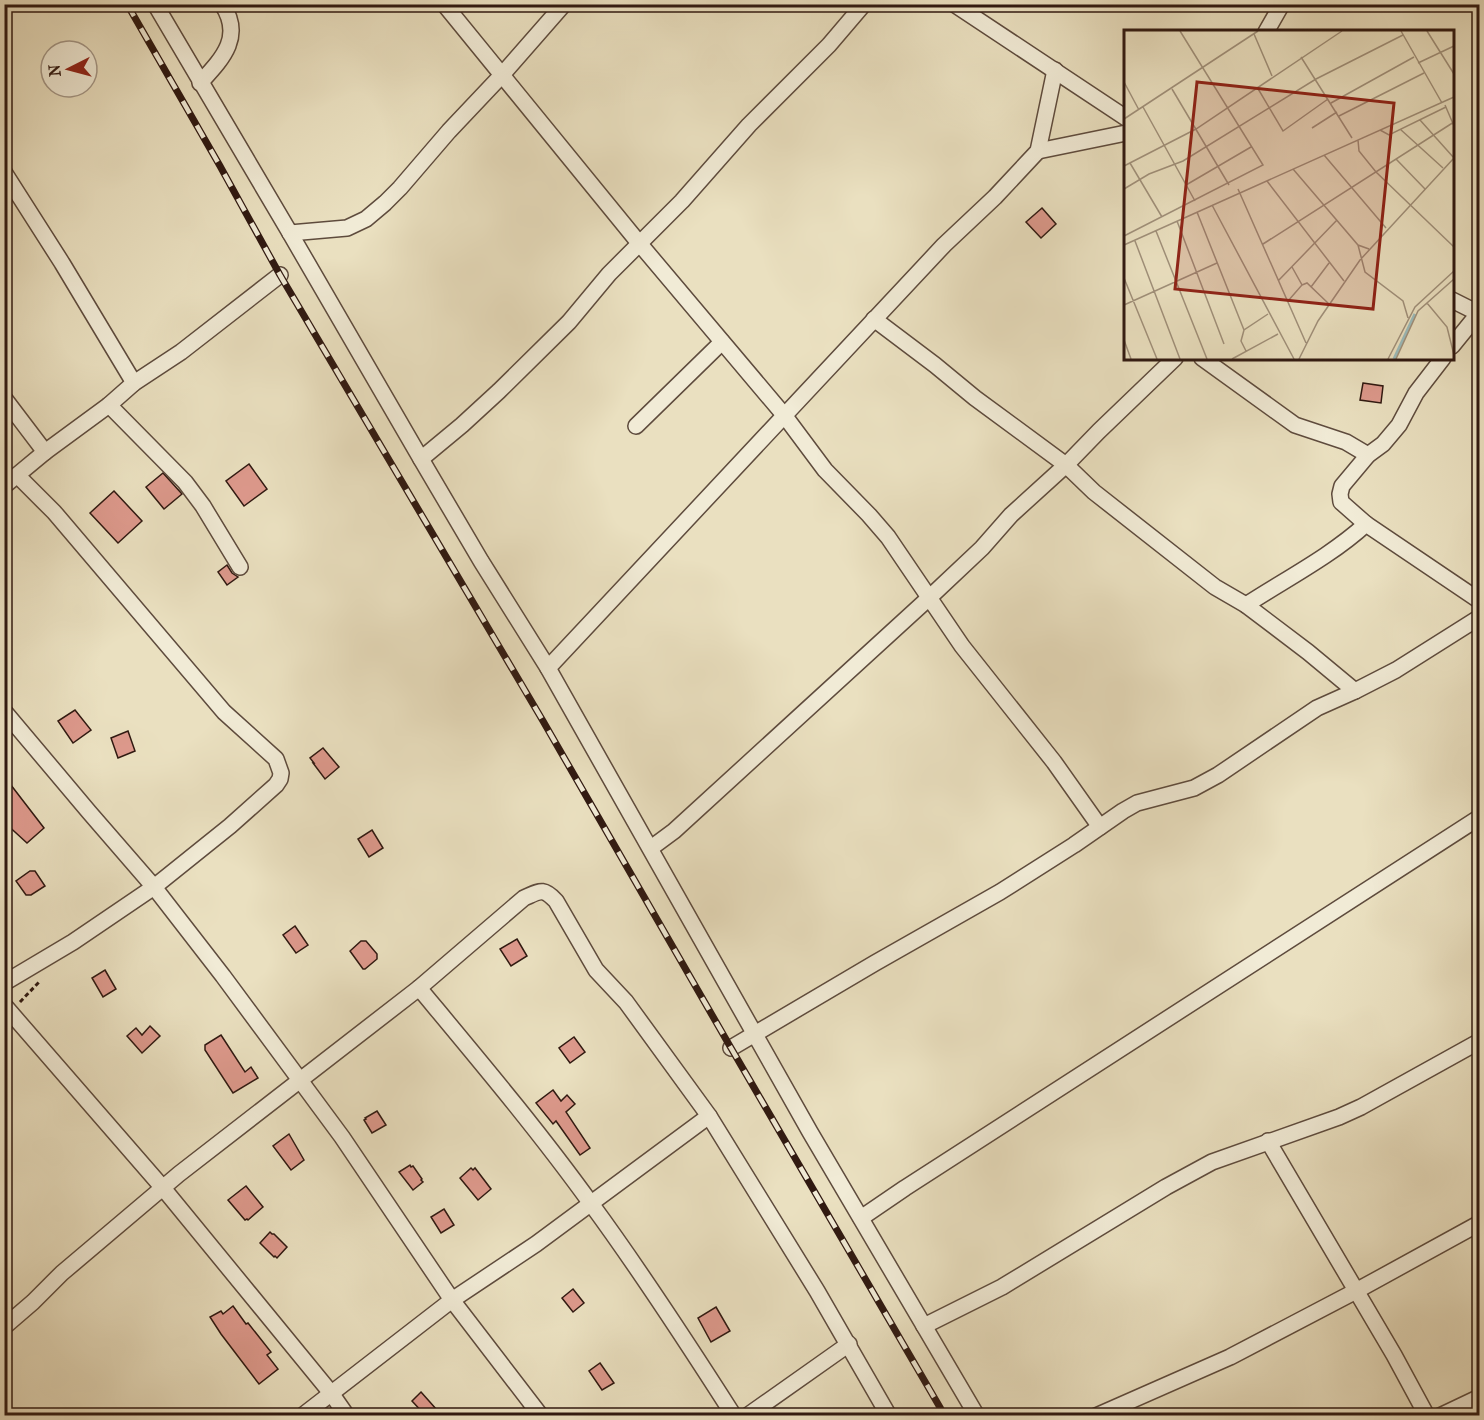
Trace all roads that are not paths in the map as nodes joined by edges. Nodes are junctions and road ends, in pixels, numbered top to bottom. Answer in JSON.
{"nodes":[{"id":1,"x":155,"y":4,"type":"edge"},
{"id":2,"x":222,"y":4,"type":"edge"},
{"id":3,"x":444,"y":4,"type":"edge"},
{"id":4,"x":564,"y":4,"type":"edge"},
{"id":5,"x":864,"y":4,"type":"edge"},
{"id":6,"x":954,"y":4,"type":"edge"},
{"id":7,"x":1282,"y":4,"type":"edge"},
{"id":8,"x":1267,"y":30,"type":"edge"},
{"id":9,"x":1054,"y":70,"type":"junction"},
{"id":10,"x":501,"y":76,"type":"junction"},
{"id":11,"x":200,"y":83,"type":"junction"},
{"id":12,"x":1124,"y":117,"type":"edge"},
{"id":13,"x":1124,"y":133,"type":"edge"},
{"id":14,"x":1038,"y":151,"type":"junction"},
{"id":15,"x":4,"y":172,"type":"edge"},
{"id":16,"x":290,"y":233,"type":"junction"},
{"id":17,"x":639,"y":243,"type":"junction"},
{"id":18,"x":280,"y":275,"type":"dead end"},
{"id":19,"x":1454,"y":301,"type":"edge"},
{"id":20,"x":1479,"y":314,"type":"edge"},
{"id":21,"x":874,"y":319,"type":"junction"},
{"id":22,"x":722,"y":342,"type":"junction"},
{"id":23,"x":1454,"y":344,"type":"edge"},
{"id":24,"x":1173,"y":360,"type":"edge"},
{"id":25,"x":1205,"y":360,"type":"edge"},
{"id":26,"x":1441,"y":360,"type":"edge"},
{"id":27,"x":134,"y":383,"type":"junction"},
{"id":28,"x":4,"y":398,"type":"edge"},
{"id":29,"x":109,"y":405,"type":"junction"},
{"id":30,"x":784,"y":415,"type":"junction"},
{"id":31,"x":636,"y":426,"type":"dead end"},
{"id":32,"x":45,"y":452,"type":"junction"},
{"id":33,"x":1368,"y":455,"type":"junction"},
{"id":34,"x":421,"y":459,"type":"junction"},
{"id":35,"x":1066,"y":465,"type":"junction"},
{"id":36,"x":18,"y":476,"type":"junction"},
{"id":37,"x":4,"y":486,"type":"edge"},
{"id":38,"x":1366,"y":524,"type":"junction"},
{"id":39,"x":240,"y":567,"type":"dead end"},
{"id":40,"x":930,"y":597,"type":"junction"},
{"id":41,"x":1479,"y":601,"type":"edge"},
{"id":42,"x":1246,"y":605,"type":"junction"},
{"id":43,"x":1479,"y":617,"type":"edge"},
{"id":44,"x":548,"y":668,"type":"junction"},
{"id":45,"x":1355,"y":692,"type":"junction"},
{"id":46,"x":4,"y":711,"type":"edge"},
{"id":47,"x":1479,"y":817,"type":"edge"},
{"id":48,"x":1100,"y":827,"type":"junction"},
{"id":49,"x":651,"y":848,"type":"junction"},
{"id":50,"x":154,"y":887,"type":"junction"},
{"id":51,"x":4,"y":983,"type":"edge"},
{"id":52,"x":419,"y":988,"type":"junction"},
{"id":53,"x":4,"y":1005,"type":"edge"},
{"id":54,"x":754,"y":1034,"type":"junction"},
{"id":55,"x":1479,"y":1041,"type":"edge"},
{"id":56,"x":731,"y":1048,"type":"dead end"},
{"id":57,"x":301,"y":1081,"type":"junction"},
{"id":58,"x":709,"y":1116,"type":"junction"},
{"id":59,"x":1268,"y":1141,"type":"junction"},
{"id":60,"x":163,"y":1188,"type":"junction"},
{"id":61,"x":591,"y":1203,"type":"junction"},
{"id":62,"x":861,"y":1218,"type":"junction"},
{"id":63,"x":1479,"y":1223,"type":"edge"},
{"id":64,"x":1356,"y":1291,"type":"junction"},
{"id":65,"x":452,"y":1300,"type":"junction"},
{"id":66,"x":924,"y":1326,"type":"junction"},
{"id":67,"x":4,"y":1327,"type":"edge"},
{"id":68,"x":849,"y":1344,"type":"junction"},
{"id":69,"x":331,"y":1393,"type":"junction"},
{"id":70,"x":1479,"y":1396,"type":"edge"},
{"id":71,"x":302,"y":1416,"type":"edge"},
{"id":72,"x":347,"y":1416,"type":"edge"},
{"id":73,"x":541,"y":1416,"type":"edge"},
{"id":74,"x":734,"y":1416,"type":"edge"},
{"id":75,"x":747,"y":1416,"type":"edge"},
{"id":76,"x":889,"y":1416,"type":"edge"},
{"id":77,"x":977,"y":1416,"type":"edge"},
{"id":78,"x":1096,"y":1416,"type":"edge"},
{"id":79,"x":1427,"y":1416,"type":"edge"},
{"id":80,"x":1440,"y":1416,"type":"edge"}],
"edges":[{"from":1,"to":11,"type":"street"},
{"from":2,"to":11,"type":"street"},
{"from":3,"to":10,"type":"street"},
{"from":4,"to":10,"type":"street"},
{"from":5,"to":17,"type":"street"},
{"from":6,"to":9,"type":"street"},
{"from":7,"to":8,"type":"street"},
{"from":9,"to":12,"type":"street"},
{"from":9,"to":14,"type":"street"},
{"from":10,"to":16,"type":"street"},
{"from":10,"to":17,"type":"street"},
{"from":11,"to":16,"type":"street"},
{"from":13,"to":14,"type":"street"},
{"from":14,"to":21,"type":"street"},
{"from":15,"to":27,"type":"street"},
{"from":16,"to":34,"type":"street"},
{"from":17,"to":22,"type":"street"},
{"from":17,"to":34,"type":"street"},
{"from":18,"to":27,"type":"street"},
{"from":19,"to":20,"type":"street"},
{"from":20,"to":23,"type":"street"},
{"from":21,"to":30,"type":"street"},
{"from":21,"to":35,"type":"street"},
{"from":22,"to":30,"type":"street"},
{"from":22,"to":31,"type":"street"},
{"from":24,"to":35,"type":"street"},
{"from":25,"to":33,"type":"street"},
{"from":26,"to":33,"type":"street"},
{"from":27,"to":29,"type":"street"},
{"from":28,"to":32,"type":"street"},
{"from":29,"to":32,"type":"street"},
{"from":29,"to":39,"type":"street"},
{"from":30,"to":40,"type":"street"},
{"from":30,"to":44,"type":"street"},
{"from":32,"to":36,"type":"street"},
{"from":33,"to":38,"type":"street"},
{"from":34,"to":44,"type":"street"},
{"from":35,"to":40,"type":"street"},
{"from":35,"to":42,"type":"street"},
{"from":36,"to":37,"type":"street"},
{"from":36,"to":50,"type":"street"},
{"from":38,"to":41,"type":"street"},
{"from":38,"to":42,"type":"street"},
{"from":40,"to":48,"type":"street"},
{"from":40,"to":49,"type":"street"},
{"from":42,"to":45,"type":"street"},
{"from":43,"to":45,"type":"street"},
{"from":44,"to":49,"type":"street"},
{"from":45,"to":48,"type":"street"},
{"from":46,"to":50,"type":"street"},
{"from":47,"to":62,"type":"street"},
{"from":48,"to":54,"type":"street"},
{"from":49,"to":54,"type":"street"},
{"from":50,"to":51,"type":"street"},
{"from":50,"to":57,"type":"street"},
{"from":52,"to":57,"type":"street"},
{"from":52,"to":58,"type":"street"},
{"from":52,"to":61,"type":"street"},
{"from":53,"to":60,"type":"street"},
{"from":54,"to":56,"type":"street"},
{"from":54,"to":62,"type":"street"},
{"from":55,"to":59,"type":"street"},
{"from":57,"to":60,"type":"street"},
{"from":57,"to":65,"type":"street"},
{"from":58,"to":61,"type":"street"},
{"from":58,"to":68,"type":"street"},
{"from":59,"to":64,"type":"street"},
{"from":59,"to":66,"type":"street"},
{"from":60,"to":67,"type":"street"},
{"from":60,"to":69,"type":"street"},
{"from":61,"to":65,"type":"street"},
{"from":61,"to":74,"type":"street"},
{"from":62,"to":66,"type":"street"},
{"from":63,"to":64,"type":"street"},
{"from":64,"to":78,"type":"street"},
{"from":64,"to":79,"type":"street"},
{"from":65,"to":69,"type":"street"},
{"from":65,"to":73,"type":"street"},
{"from":66,"to":77,"type":"street"},
{"from":68,"to":75,"type":"street"},
{"from":68,"to":76,"type":"street"},
{"from":69,"to":71,"type":"street"},
{"from":69,"to":72,"type":"street"},
{"from":70,"to":80,"type":"street"}]}
